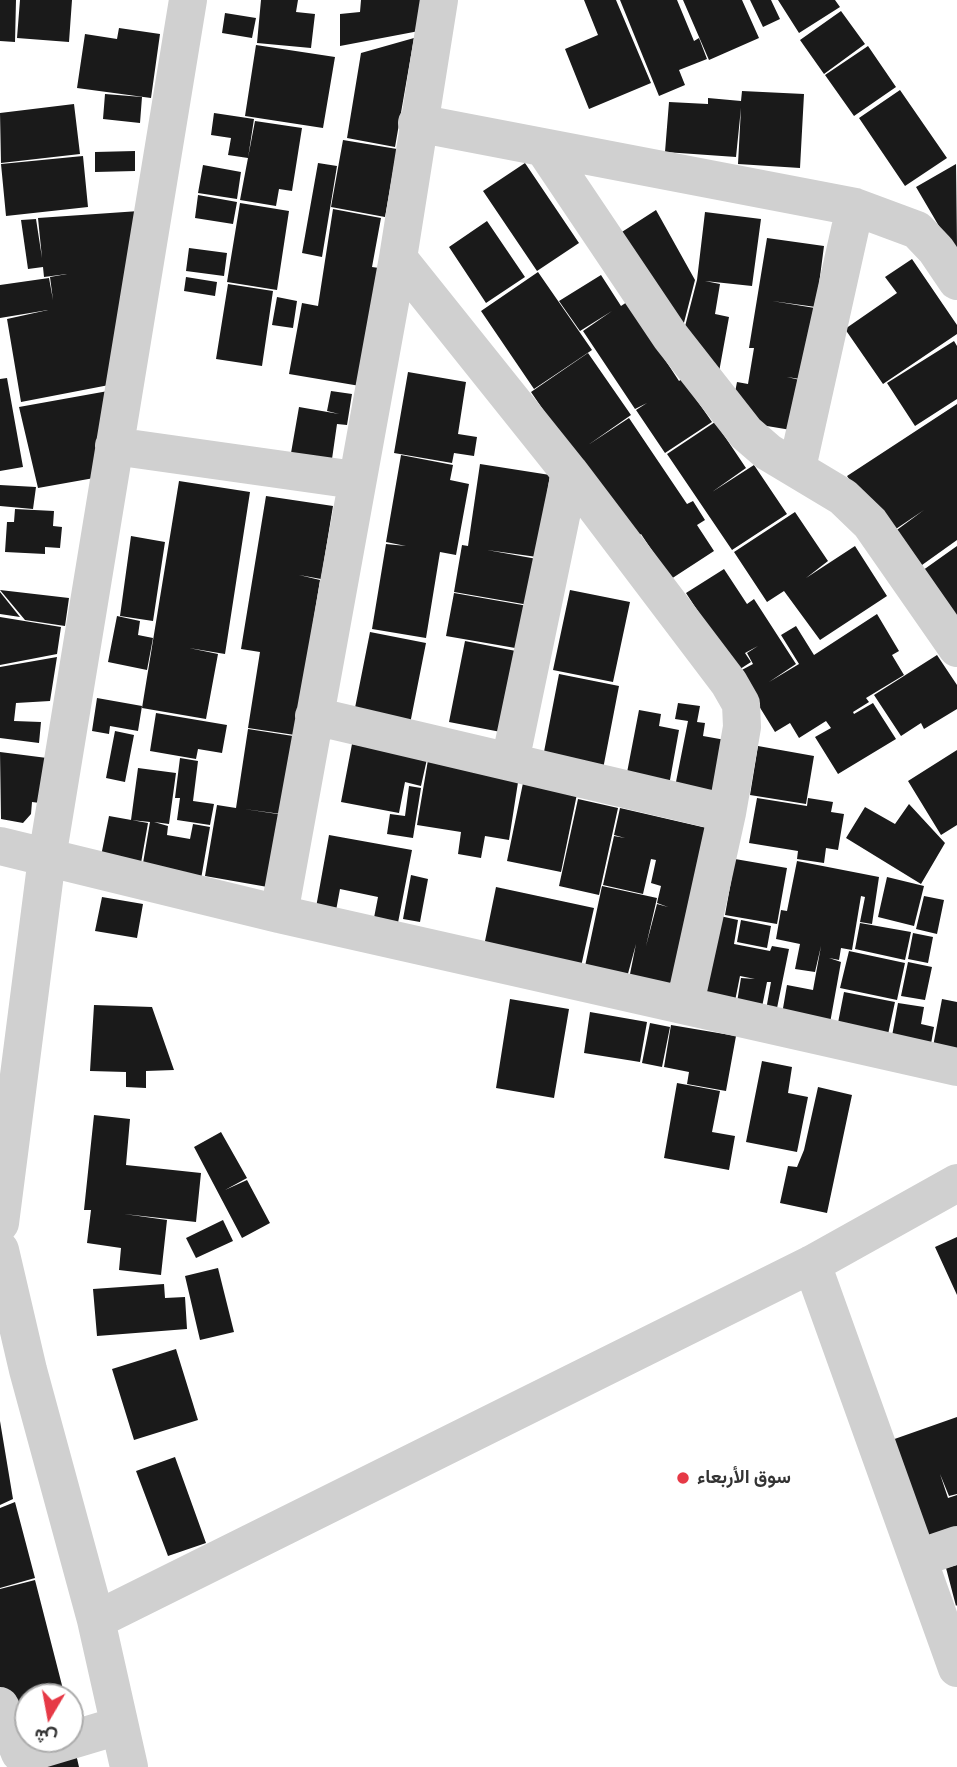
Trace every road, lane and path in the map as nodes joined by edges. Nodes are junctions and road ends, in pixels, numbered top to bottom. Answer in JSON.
{"nodes":[{"id":1,"x":188,"y":0,"type":"edge"},
{"id":2,"x":439,"y":0,"type":"edge"},
{"id":3,"x":417,"y":124,"type":"junction"},
{"id":4,"x":545,"y":150,"type":"junction"},
{"id":5,"x":855,"y":206,"type":"junction"},
{"id":6,"x":398,"y":258,"type":"junction"},
{"id":7,"x":957,"y":281,"type":"edge"},
{"id":8,"x":114,"y":446,"type":"junction"},
{"id":9,"x":797,"y":468,"type":"junction"},
{"id":10,"x":570,"y":472,"type":"junction"},
{"id":11,"x":355,"y":480,"type":"junction"},
{"id":12,"x":957,"y":648,"type":"edge"},
{"id":13,"x":314,"y":716,"type":"junction"},
{"id":14,"x":510,"y":762,"type":"junction"},
{"id":15,"x":727,"y":813,"type":"junction"},
{"id":16,"x":0,"y":846,"type":"edge"},
{"id":17,"x":47,"y":858,"type":"junction"},
{"id":18,"x":279,"y":914,"type":"junction"},
{"id":19,"x":685,"y":1004,"type":"junction"},
{"id":20,"x":957,"y":1067,"type":"edge"},
{"id":21,"x":957,"y":1183,"type":"edge"},
{"id":22,"x":0,"y":1223,"type":"edge"},
{"id":23,"x":0,"y":1250,"type":"edge"},
{"id":24,"x":812,"y":1264,"type":"junction"},
{"id":25,"x":14,"y":1376,"type":"edge"},
{"id":26,"x":957,"y":1545,"type":"edge"},
{"id":27,"x":919,"y":1558,"type":"junction"},
{"id":28,"x":96,"y":1620,"type":"junction"},
{"id":29,"x":957,"y":1668,"type":"edge"},
{"id":30,"x":0,"y":1706,"type":"edge"},
{"id":31,"x":118,"y":1726,"type":"junction"},
{"id":32,"x":130,"y":1767,"type":"edge"}],
"edges":[{"from":1,"to":8,"type":"street"},
{"from":2,"to":3,"type":"street"},
{"from":3,"to":4,"type":"street"},
{"from":3,"to":6,"type":"street"},
{"from":4,"to":5,"type":"street"},
{"from":4,"to":9,"type":"street"},
{"from":5,"to":7,"type":"street"},
{"from":5,"to":9,"type":"street"},
{"from":6,"to":10,"type":"street"},
{"from":6,"to":11,"type":"street"},
{"from":8,"to":11,"type":"street"},
{"from":8,"to":17,"type":"street"},
{"from":9,"to":12,"type":"street"},
{"from":10,"to":14,"type":"street"},
{"from":10,"to":15,"type":"street"},
{"from":11,"to":13,"type":"street"},
{"from":13,"to":14,"type":"street"},
{"from":13,"to":18,"type":"street"},
{"from":14,"to":15,"type":"street"},
{"from":15,"to":19,"type":"street"},
{"from":16,"to":17,"type":"street"},
{"from":17,"to":18,"type":"street"},
{"from":17,"to":22,"type":"street"},
{"from":18,"to":19,"type":"street"},
{"from":19,"to":20,"type":"street"},
{"from":21,"to":24,"type":"street"},
{"from":23,"to":25,"type":"street"},
{"from":24,"to":27,"type":"street"},
{"from":24,"to":28,"type":"street"},
{"from":25,"to":28,"type":"street"},
{"from":26,"to":27,"type":"street"},
{"from":27,"to":29,"type":"street"},
{"from":28,"to":31,"type":"street"},
{"from":30,"to":31,"type":"street"},
{"from":31,"to":32,"type":"street"}]}
